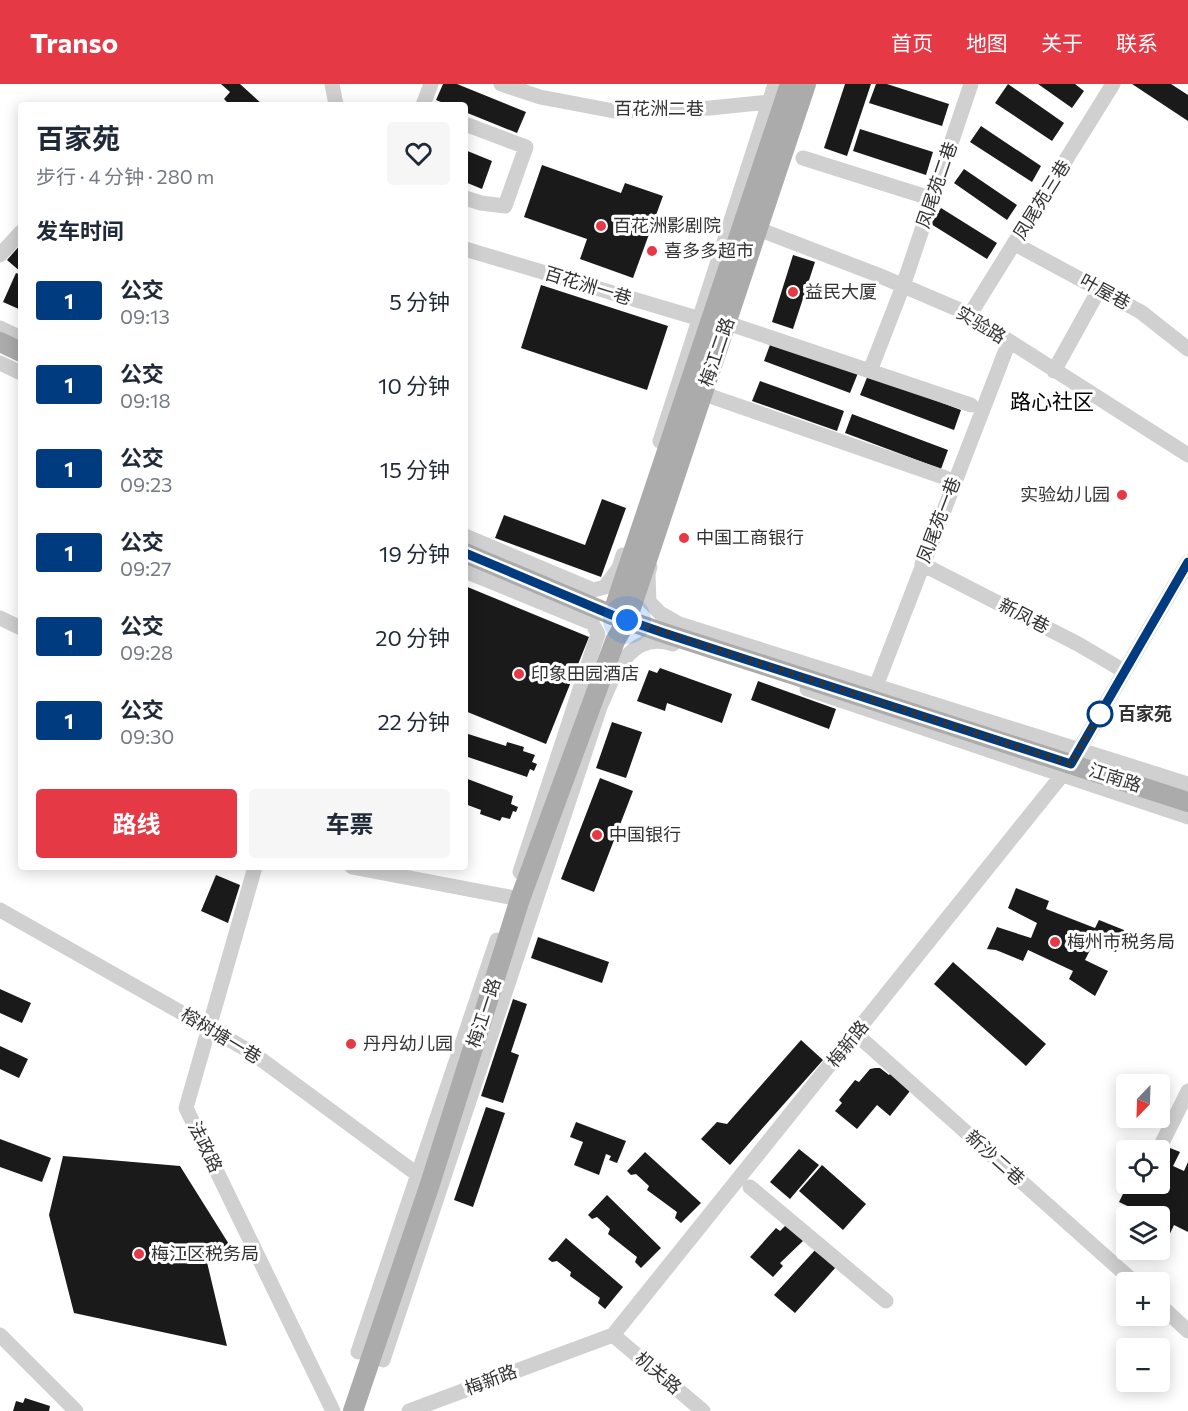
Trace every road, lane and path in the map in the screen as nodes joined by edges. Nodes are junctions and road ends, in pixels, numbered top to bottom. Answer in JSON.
{"nodes":[{"id":1,"x":431,"y":84,"type":"edge"},
{"id":2,"x":501,"y":84,"type":"edge"},
{"id":3,"x":806,"y":84,"type":"edge"},
{"id":4,"x":816,"y":84,"type":"edge"},
{"id":5,"x":971,"y":84,"type":"edge"},
{"id":6,"x":1113,"y":84,"type":"edge"},
{"id":7,"x":780,"y":93,"type":"edge"},
{"id":8,"x":424,"y":102,"type":"edge"},
{"id":9,"x":468,"y":125,"type":"edge"},
{"id":10,"x":803,"y":158,"type":"dead end"},
{"id":11,"x":468,"y":199,"type":"edge"},
{"id":12,"x":933,"y":199,"type":"junction"},
{"id":13,"x":758,"y":229,"type":"junction"},
{"id":14,"x":18,"y":234,"type":"edge"},
{"id":15,"x":1015,"y":244,"type":"junction"},
{"id":16,"x":468,"y":250,"type":"edge"},
{"id":17,"x":0,"y":255,"type":"edge"},
{"id":18,"x":903,"y":286,"type":"junction"},
{"id":19,"x":1100,"y":288,"type":"junction"},
{"id":20,"x":969,"y":316,"type":"junction"},
{"id":21,"x":705,"y":321,"type":"junction"},
{"id":22,"x":730,"y":324,"type":"dead end"},
{"id":23,"x":0,"y":328,"type":"edge"},
{"id":24,"x":18,"y":337,"type":"edge"},
{"id":25,"x":0,"y":342,"type":"edge"},
{"id":26,"x":1009,"y":342,"type":"junction"},
{"id":27,"x":1188,"y":349,"type":"edge"},
{"id":28,"x":18,"y":351,"type":"edge"},
{"id":29,"x":0,"y":363,"type":"edge"},
{"id":30,"x":870,"y":371,"type":"junction"},
{"id":31,"x":1054,"y":371,"type":"junction"},
{"id":32,"x":18,"y":372,"type":"edge"},
{"id":33,"x":707,"y":395,"type":"dead end"},
{"id":34,"x":972,"y":405,"type":"dead end"},
{"id":35,"x":1188,"y":455,"type":"edge"},
{"id":36,"x":945,"y":478,"type":"dead end"},
{"id":37,"x":468,"y":537,"type":"edge"},
{"id":38,"x":468,"y":555,"type":"edge"},
{"id":39,"x":1188,"y":562,"type":"edge"},
{"id":40,"x":922,"y":564,"type":"junction"},
{"id":41,"x":468,"y":572,"type":"edge"},
{"id":42,"x":620,"y":617,"type":"junction"},
{"id":43,"x":0,"y":618,"type":"edge"},
{"id":44,"x":18,"y":627,"type":"edge"},
{"id":45,"x":1124,"y":671,"type":"junction"},
{"id":46,"x":871,"y":699,"type":"junction"},
{"id":47,"x":1071,"y":764,"type":"junction"},
{"id":48,"x":1188,"y":784,"type":"edge"},
{"id":49,"x":1188,"y":802,"type":"edge"},
{"id":50,"x":1188,"y":817,"type":"edge"},
{"id":51,"x":254,"y":870,"type":"edge"},
{"id":52,"x":368,"y":870,"type":"edge"},
{"id":53,"x":516,"y":898,"type":"junction"},
{"id":54,"x":0,"y":910,"type":"edge"},
{"id":55,"x":210,"y":1028,"type":"junction"},
{"id":56,"x":856,"y":1034,"type":"junction"},
{"id":57,"x":1188,"y":1091,"type":"edge"},
{"id":58,"x":1164,"y":1140,"type":"edge"},
{"id":59,"x":424,"y":1179,"type":"junction"},
{"id":60,"x":750,"y":1187,"type":"dead end"},
{"id":61,"x":1123,"y":1272,"type":"edge"},
{"id":62,"x":886,"y":1301,"type":"dead end"},
{"id":63,"x":1170,"y":1314,"type":"edge"},
{"id":64,"x":1188,"y":1331,"type":"edge"},
{"id":65,"x":0,"y":1335,"type":"edge"},
{"id":66,"x":613,"y":1335,"type":"junction"},
{"id":67,"x":358,"y":1352,"type":"dead end"},
{"id":68,"x":383,"y":1360,"type":"dead end"},
{"id":69,"x":76,"y":1411,"type":"edge"},
{"id":70,"x":333,"y":1411,"type":"edge"},
{"id":71,"x":353,"y":1411,"type":"edge"},
{"id":72,"x":410,"y":1411,"type":"edge"},
{"id":73,"x":703,"y":1411,"type":"edge"}],
"edges":[{"from":1,"to":8,"type":"street"},
{"from":2,"to":7,"type":"street","name":"百花洲二巷"},
{"from":3,"to":13,"type":"main road","name":"梅江二路"},
{"from":4,"to":48,"type":"street"},
{"from":5,"to":12,"type":"street","name":"凤尾苑二巷"},
{"from":6,"to":15,"type":"street","name":"凤尾苑三巷"},
{"from":7,"to":21,"type":"main road","name":"梅江二路"},
{"from":9,"to":11,"type":"street"},
{"from":10,"to":12,"type":"street"},
{"from":12,"to":18,"type":"street","name":"凤尾苑二巷"},
{"from":13,"to":18,"type":"street","name":"实验路"},
{"from":13,"to":42,"type":"main road","name":"梅江二路"},
{"from":14,"to":17,"type":"street"},
{"from":15,"to":19,"type":"street","name":"叶屋巷"},
{"from":15,"to":20,"type":"street","name":"凤尾苑三巷"},
{"from":16,"to":21,"type":"street","name":"百花洲一巷"},
{"from":18,"to":20,"type":"street","name":"实验路"},
{"from":18,"to":30,"type":"street","name":"凤尾苑二巷"},
{"from":19,"to":27,"type":"street","name":"叶屋巷"},
{"from":19,"to":31,"type":"street"},
{"from":20,"to":26,"type":"street","name":"实验路"},
{"from":21,"to":37,"type":"street"},
{"from":21,"to":42,"type":"main road","name":"梅江二路"},
{"from":22,"to":30,"type":"street"},
{"from":23,"to":24,"type":"street"},
{"from":25,"to":28,"type":"main road"},
{"from":26,"to":31,"type":"street","name":"实验路"},
{"from":26,"to":40,"type":"street","name":"凤尾苑一巷"},
{"from":29,"to":32,"type":"street"},
{"from":30,"to":34,"type":"street"},
{"from":31,"to":35,"type":"street","name":"实验路"},
{"from":33,"to":36,"type":"street"},
{"from":38,"to":42,"type":"main road","name":"江南路"},
{"from":39,"to":45,"type":"street","name":"梅新路"},
{"from":40,"to":45,"type":"street","name":"新凤巷"},
{"from":40,"to":46,"type":"street","name":"凤尾苑一巷"},
{"from":41,"to":53,"type":"street"},
{"from":42,"to":46,"type":"main road","name":"江南路"},
{"from":42,"to":53,"type":"main road","name":"梅江一路"},
{"from":43,"to":44,"type":"street"},
{"from":45,"to":47,"type":"street","name":"梅新路"},
{"from":46,"to":47,"type":"main road","name":"江南路"},
{"from":47,"to":49,"type":"main road","name":"江南路"},
{"from":47,"to":56,"type":"street","name":"梅新路"},
{"from":50,"to":68,"type":"street"},
{"from":51,"to":55,"type":"street","name":"法政路"},
{"from":52,"to":53,"type":"street"},
{"from":53,"to":59,"type":"main road","name":"梅江一路"},
{"from":54,"to":55,"type":"street","name":"榕树塘一巷"},
{"from":55,"to":59,"type":"street","name":"榕树塘一巷"},
{"from":55,"to":70,"type":"street","name":"法政路"},
{"from":56,"to":61,"type":"street","name":"新沙二巷"},
{"from":56,"to":66,"type":"street","name":"梅新路"},
{"from":57,"to":58,"type":"street"},
{"from":59,"to":67,"type":"street"},
{"from":59,"to":71,"type":"main road","name":"梅江一路"},
{"from":60,"to":62,"type":"street"},
{"from":63,"to":64,"type":"street"},
{"from":65,"to":69,"type":"street"},
{"from":66,"to":72,"type":"street","name":"梅新路"},
{"from":66,"to":73,"type":"street","name":"机关路"}]}
